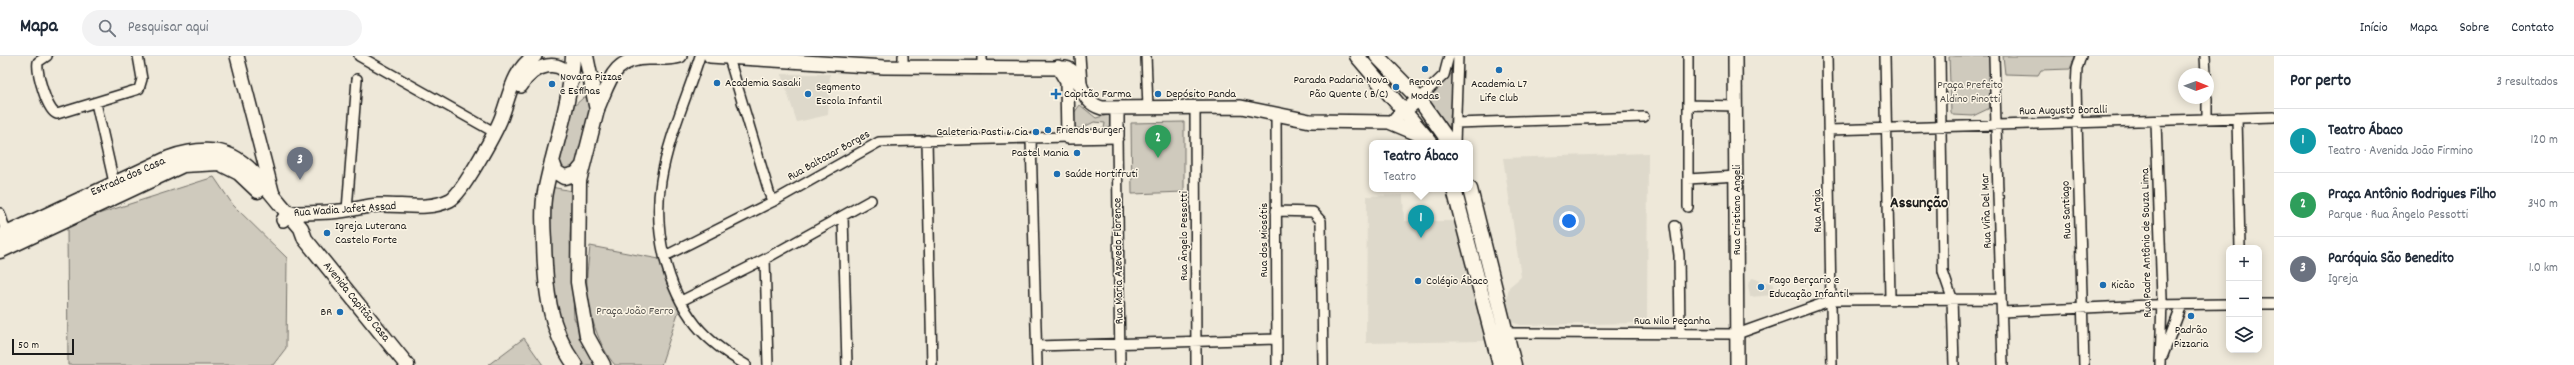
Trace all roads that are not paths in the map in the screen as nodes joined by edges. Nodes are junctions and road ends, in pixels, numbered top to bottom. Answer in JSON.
{"nodes":[{"id":1,"x":47,"y":56,"type":"edge"},
{"id":2,"x":138,"y":56,"type":"edge"},
{"id":3,"x":237,"y":56,"type":"edge"},
{"id":4,"x":359,"y":56,"type":"edge"},
{"id":5,"x":535,"y":56,"type":"edge"},
{"id":6,"x":573,"y":56,"type":"edge"},
{"id":7,"x":680,"y":56,"type":"edge"},
{"id":8,"x":700,"y":56,"type":"edge"},
{"id":9,"x":710,"y":56,"type":"edge"},
{"id":10,"x":1080,"y":56,"type":"edge"},
{"id":11,"x":1146,"y":56,"type":"edge"},
{"id":12,"x":1357,"y":56,"type":"edge"},
{"id":13,"x":1377,"y":56,"type":"edge"},
{"id":14,"x":1448,"y":56,"type":"edge"},
{"id":15,"x":1458,"y":56,"type":"edge"},
{"id":16,"x":1688,"y":56,"type":"edge"},
{"id":17,"x":1735,"y":56,"type":"edge"},
{"id":18,"x":1828,"y":56,"type":"edge"},
{"id":19,"x":1885,"y":56,"type":"edge"},
{"id":20,"x":1940,"y":56,"type":"edge"},
{"id":21,"x":1994,"y":56,"type":"edge"},
{"id":22,"x":2081,"y":56,"type":"edge"},
{"id":23,"x":2205,"y":56,"type":"edge"},
{"id":24,"x":589,"y":58,"type":"edge"},
{"id":25,"x":729,"y":58,"type":"junction"},
{"id":26,"x":753,"y":58,"type":"edge"},
{"id":27,"x":824,"y":60,"type":"edge"},
{"id":28,"x":982,"y":61,"type":"edge"},
{"id":29,"x":903,"y":62,"type":"edge"},
{"id":30,"x":1058,"y":67,"type":"junction"},
{"id":31,"x":2206,"y":68,"type":"edge"},
{"id":32,"x":357,"y":79,"type":"dead end"},
{"id":33,"x":571,"y":85,"type":"junction"},
{"id":34,"x":1435,"y":85,"type":"junction"},
{"id":35,"x":1082,"y":87,"type":"junction"},
{"id":36,"x":1409,"y":89,"type":"junction"},
{"id":37,"x":1419,"y":99,"type":"junction"},
{"id":38,"x":1089,"y":101,"type":"junction"},
{"id":39,"x":96,"y":103,"type":"junction"},
{"id":40,"x":596,"y":103,"type":"junction"},
{"id":41,"x":2206,"y":104,"type":"edge"},
{"id":42,"x":1688,"y":105,"type":"junction"},
{"id":43,"x":1736,"y":106,"type":"junction"},
{"id":44,"x":1195,"y":107,"type":"junction"},
{"id":45,"x":1117,"y":108,"type":"junction"},
{"id":46,"x":1148,"y":108,"type":"junction"},
{"id":47,"x":504,"y":112,"type":"junction"},
{"id":48,"x":1405,"y":112,"type":"junction"},
{"id":49,"x":1068,"y":113,"type":"junction"},
{"id":50,"x":1276,"y":114,"type":"junction"},
{"id":51,"x":1644,"y":117,"type":"dead end"},
{"id":52,"x":2274,"y":117,"type":"edge"},
{"id":53,"x":2207,"y":118,"type":"junction"},
{"id":54,"x":2237,"y":118,"type":"junction"},
{"id":55,"x":2156,"y":121,"type":"junction"},
{"id":56,"x":1389,"y":122,"type":"junction"},
{"id":57,"x":2076,"y":122,"type":"junction"},
{"id":58,"x":1456,"y":123,"type":"junction"},
{"id":59,"x":1996,"y":124,"type":"junction"},
{"id":60,"x":1942,"y":126,"type":"junction"},
{"id":61,"x":1887,"y":128,"type":"junction"},
{"id":62,"x":1829,"y":130,"type":"junction"},
{"id":63,"x":494,"y":132,"type":"junction"},
{"id":64,"x":1117,"y":136,"type":"junction"},
{"id":65,"x":1068,"y":137,"type":"junction"},
{"id":66,"x":1031,"y":139,"type":"junction"},
{"id":67,"x":927,"y":140,"type":"junction"},
{"id":68,"x":1428,"y":140,"type":"edge"},
{"id":69,"x":1429,"y":140,"type":"edge"},
{"id":70,"x":1448,"y":140,"type":"edge"},
{"id":71,"x":1455,"y":140,"type":"edge"},
{"id":72,"x":552,"y":162,"type":"junction"},
{"id":73,"x":581,"y":168,"type":"junction"},
{"id":74,"x":239,"y":173,"type":"joint"},
{"id":75,"x":255,"y":175,"type":"joint"},
{"id":76,"x":1737,"y":176,"type":"junction"},
{"id":77,"x":1688,"y":179,"type":"junction"},
{"id":78,"x":116,"y":189,"type":"junction"},
{"id":79,"x":1455,"y":192,"type":"edge"},
{"id":80,"x":1471,"y":192,"type":"edge"},
{"id":81,"x":273,"y":195,"type":"junction"},
{"id":82,"x":871,"y":200,"type":"dead end"},
{"id":83,"x":772,"y":202,"type":"junction"},
{"id":84,"x":1688,"y":207,"type":"dead end"},
{"id":85,"x":347,"y":210,"type":"junction"},
{"id":86,"x":1276,"y":211,"type":"junction"},
{"id":87,"x":0,"y":213,"type":"edge"},
{"id":88,"x":843,"y":216,"type":"junction"},
{"id":89,"x":285,"y":217,"type":"junction"},
{"id":90,"x":1674,"y":226,"type":"dead end"},
{"id":91,"x":4,"y":241,"type":"edge"},
{"id":92,"x":2240,"y":245,"type":"edge"},
{"id":93,"x":665,"y":256,"type":"junction"},
{"id":94,"x":765,"y":259,"type":"junction"},
{"id":95,"x":1890,"y":298,"type":"junction"},
{"id":96,"x":1952,"y":298,"type":"junction"},
{"id":97,"x":2001,"y":299,"type":"junction"},
{"id":98,"x":1832,"y":300,"type":"junction"},
{"id":99,"x":681,"y":301,"type":"junction"},
{"id":100,"x":2226,"y":304,"type":"edge"},
{"id":101,"x":2262,"y":304,"type":"edge"},
{"id":102,"x":2274,"y":304,"type":"edge"},
{"id":103,"x":2162,"y":305,"type":"junction"},
{"id":104,"x":2182,"y":305,"type":"junction"},
{"id":105,"x":2082,"y":310,"type":"junction"},
{"id":106,"x":2002,"y":312,"type":"junction"},
{"id":107,"x":1506,"y":333,"type":"junction"},
{"id":108,"x":1680,"y":333,"type":"junction"},
{"id":109,"x":1737,"y":334,"type":"junction"},
{"id":110,"x":1277,"y":339,"type":"junction"},
{"id":111,"x":1196,"y":341,"type":"junction"},
{"id":112,"x":1119,"y":343,"type":"junction"},
{"id":113,"x":1037,"y":346,"type":"junction"},
{"id":114,"x":2161,"y":364,"type":"edge"},
{"id":115,"x":407,"y":365,"type":"edge"},
{"id":116,"x":575,"y":365,"type":"edge"},
{"id":117,"x":603,"y":365,"type":"edge"},
{"id":118,"x":746,"y":365,"type":"edge"},
{"id":119,"x":768,"y":365,"type":"edge"},
{"id":120,"x":847,"y":365,"type":"edge"},
{"id":121,"x":932,"y":365,"type":"edge"},
{"id":122,"x":1038,"y":365,"type":"edge"},
{"id":123,"x":1120,"y":365,"type":"edge"},
{"id":124,"x":1196,"y":365,"type":"edge"},
{"id":125,"x":1277,"y":365,"type":"edge"},
{"id":126,"x":1323,"y":365,"type":"edge"},
{"id":127,"x":1500,"y":365,"type":"edge"},
{"id":128,"x":1514,"y":365,"type":"edge"},
{"id":129,"x":1737,"y":365,"type":"edge"},
{"id":130,"x":1832,"y":365,"type":"edge"},
{"id":131,"x":1954,"y":365,"type":"edge"},
{"id":132,"x":2003,"y":365,"type":"edge"},
{"id":133,"x":2084,"y":365,"type":"edge"}],
"edges":[{"from":1,"to":39,"type":"street"},
{"from":2,"to":39,"type":"street"},
{"from":3,"to":81,"type":"street"},
{"from":4,"to":63,"type":"street"},
{"from":5,"to":47,"type":"street","name":"Rua Wadia Jafet Assad"},
{"from":6,"to":33,"type":"main road"},
{"from":7,"to":40,"type":"street"},
{"from":8,"to":93,"type":"street"},
{"from":9,"to":25,"type":"street"},
{"from":10,"to":35,"type":"street"},
{"from":11,"to":46,"type":"street"},
{"from":12,"to":48,"type":"main road"},
{"from":13,"to":36,"type":"main road"},
{"from":14,"to":34,"type":"street"},
{"from":15,"to":58,"type":"street"},
{"from":16,"to":42,"type":"street"},
{"from":17,"to":43,"type":"street","name":"Rua Cristiano Angeli"},
{"from":18,"to":62,"type":"street","name":"Rua Argia"},
{"from":19,"to":61,"type":"street"},
{"from":20,"to":60,"type":"street"},
{"from":21,"to":59,"type":"street","name":"Rua Viña Del Mar"},
{"from":22,"to":57,"type":"street","name":"Rua Santiago"},
{"from":23,"to":31,"type":"street"},
{"from":24,"to":33,"type":"main road"},
{"from":24,"to":40,"type":"main road"},
{"from":25,"to":26,"type":"street"},
{"from":25,"to":83,"type":"street"},
{"from":26,"to":27,"type":"street"},
{"from":27,"to":29,"type":"street"},
{"from":28,"to":29,"type":"street"},
{"from":28,"to":30,"type":"street"},
{"from":30,"to":35,"type":"street"},
{"from":30,"to":49,"type":"street"},
{"from":32,"to":85,"type":"street"},
{"from":33,"to":40,"type":"main road"},
{"from":33,"to":47,"type":"street","name":"Rua Wadia Jafet Assad"},
{"from":33,"to":72,"type":"main road"},
{"from":34,"to":36,"type":"street"},
{"from":34,"to":37,"type":"street"},
{"from":35,"to":38,"type":"street"},
{"from":36,"to":37,"type":"main road"},
{"from":37,"to":48,"type":"street"},
{"from":37,"to":70,"type":"main road"},
{"from":38,"to":45,"type":"street"},
{"from":38,"to":49,"type":"street"},
{"from":39,"to":78,"type":"street"},
{"from":40,"to":73,"type":"main road"},
{"from":41,"to":53,"type":"street"},
{"from":42,"to":43,"type":"street"},
{"from":42,"to":77,"type":"street"},
{"from":43,"to":76,"type":"street","name":"Rua Cristiano Angeli"},
{"from":44,"to":46,"type":"street"},
{"from":44,"to":50,"type":"street"},
{"from":44,"to":111,"type":"street","name":"Rua Ângelo Pessotti"},
{"from":45,"to":46,"type":"street"},
{"from":45,"to":64,"type":"street","name":"Rua Maria Azevedo Florence"},
{"from":47,"to":63,"type":"street","name":"Rua Wadia Jafet Assad"},
{"from":48,"to":56,"type":"street"},
{"from":48,"to":69,"type":"main road"},
{"from":49,"to":65,"type":"street"},
{"from":50,"to":56,"type":"street"},
{"from":50,"to":86,"type":"street","name":"Rua dos Miosótis"},
{"from":51,"to":58,"type":"street"},
{"from":52,"to":54,"type":"street","name":"Rua Augusto Boralli"},
{"from":53,"to":54,"type":"street","name":"Rua Augusto Boralli"},
{"from":53,"to":55,"type":"street","name":"Rua Augusto Boralli"},
{"from":54,"to":92,"type":"street"},
{"from":55,"to":57,"type":"street","name":"Rua Augusto Boralli"},
{"from":55,"to":103,"type":"street","name":"Rua Padre Antônio de Souza Lima"},
{"from":56,"to":68,"type":"street"},
{"from":57,"to":59,"type":"street","name":"Rua Augusto Boralli"},
{"from":57,"to":105,"type":"street","name":"Rua Santiago"},
{"from":58,"to":71,"type":"street"},
{"from":59,"to":60,"type":"street","name":"Rua Augusto Boralli"},
{"from":59,"to":97,"type":"street","name":"Rua Viña Del Mar"},
{"from":60,"to":61,"type":"street","name":"Rua Augusto Boralli"},
{"from":60,"to":96,"type":"street"},
{"from":61,"to":62,"type":"street","name":"Rua Augusto Boralli"},
{"from":61,"to":95,"type":"street"},
{"from":62,"to":98,"type":"street","name":"Rua Argia"},
{"from":63,"to":85,"type":"street","name":"Rua Wadia Jafet Assad"},
{"from":64,"to":65,"type":"street"},
{"from":64,"to":112,"type":"street","name":"Rua Maria Azevedo Florence"},
{"from":65,"to":66,"type":"street","name":"Rua Baltazar Borges"},
{"from":66,"to":67,"type":"street","name":"Rua Baltazar Borges"},
{"from":66,"to":113,"type":"street"},
{"from":67,"to":83,"type":"street","name":"Rua Baltazar Borges"},
{"from":67,"to":121,"type":"street"},
{"from":72,"to":73,"type":"main road"},
{"from":72,"to":116,"type":"main road"},
{"from":73,"to":117,"type":"main road"},
{"from":74,"to":78,"type":"main road","name":"Estrada dos Casa"},
{"from":74,"to":89,"type":"main road","name":"Avenida Capitão Casa"},
{"from":75,"to":78,"type":"main road","name":"Estrada dos Casa"},
{"from":75,"to":81,"type":"main road","name":"Avenida Capitão Casa"},
{"from":76,"to":77,"type":"street"},
{"from":76,"to":109,"type":"street","name":"Rua Cristiano Angeli"},
{"from":77,"to":84,"type":"street"},
{"from":78,"to":91,"type":"main road","name":"Estrada dos Casa"},
{"from":79,"to":127,"type":"main road"},
{"from":80,"to":107,"type":"main road"},
{"from":81,"to":89,"type":"main road","name":"Avenida Capitão Casa"},
{"from":82,"to":88,"type":"street"},
{"from":83,"to":93,"type":"street","name":"Rua Baltazar Borges"},
{"from":85,"to":89,"type":"street","name":"Rua Wadia Jafet Assad"},
{"from":86,"to":110,"type":"street","name":"Rua dos Miosótis"},
{"from":86,"to":126,"type":"street"},
{"from":87,"to":91,"type":"street"},
{"from":88,"to":94,"type":"street"},
{"from":88,"to":120,"type":"street"},
{"from":89,"to":115,"type":"main road","name":"Avenida Capitão Casa"},
{"from":90,"to":108,"type":"street"},
{"from":93,"to":99,"type":"street"},
{"from":94,"to":99,"type":"street"},
{"from":94,"to":119,"type":"street"},
{"from":95,"to":96,"type":"street","name":"Rua Nilo Peçanha"},
{"from":95,"to":98,"type":"street","name":"Rua Nilo Peçanha"},
{"from":96,"to":97,"type":"street","name":"Rua Nilo Peçanha"},
{"from":96,"to":131,"type":"street"},
{"from":97,"to":106,"type":"street","name":"Rua Viña Del Mar"},
{"from":98,"to":109,"type":"street","name":"Rua Nilo Peçanha"},
{"from":98,"to":130,"type":"street","name":"Rua Argia"},
{"from":99,"to":118,"type":"street"},
{"from":100,"to":104,"type":"street"},
{"from":101,"to":102,"type":"street"},
{"from":103,"to":104,"type":"street"},
{"from":103,"to":105,"type":"street"},
{"from":103,"to":114,"type":"street","name":"Rua Padre Antônio de Souza Lima"},
{"from":104,"to":114,"type":"street"},
{"from":105,"to":106,"type":"street"},
{"from":105,"to":133,"type":"street","name":"Rua Santiago"},
{"from":106,"to":132,"type":"street","name":"Rua Viña Del Mar"},
{"from":107,"to":108,"type":"street","name":"Rua Nilo Peçanha"},
{"from":107,"to":128,"type":"main road"},
{"from":108,"to":109,"type":"street","name":"Rua Nilo Peçanha"},
{"from":109,"to":129,"type":"street","name":"Rua Cristiano Angeli"},
{"from":110,"to":111,"type":"street"},
{"from":110,"to":125,"type":"street","name":"Rua dos Miosótis"},
{"from":111,"to":112,"type":"street"},
{"from":111,"to":124,"type":"street","name":"Rua Ângelo Pessotti"},
{"from":112,"to":113,"type":"street"},
{"from":112,"to":123,"type":"street","name":"Rua Maria Azevedo Florence"},
{"from":113,"to":122,"type":"street"}]}
